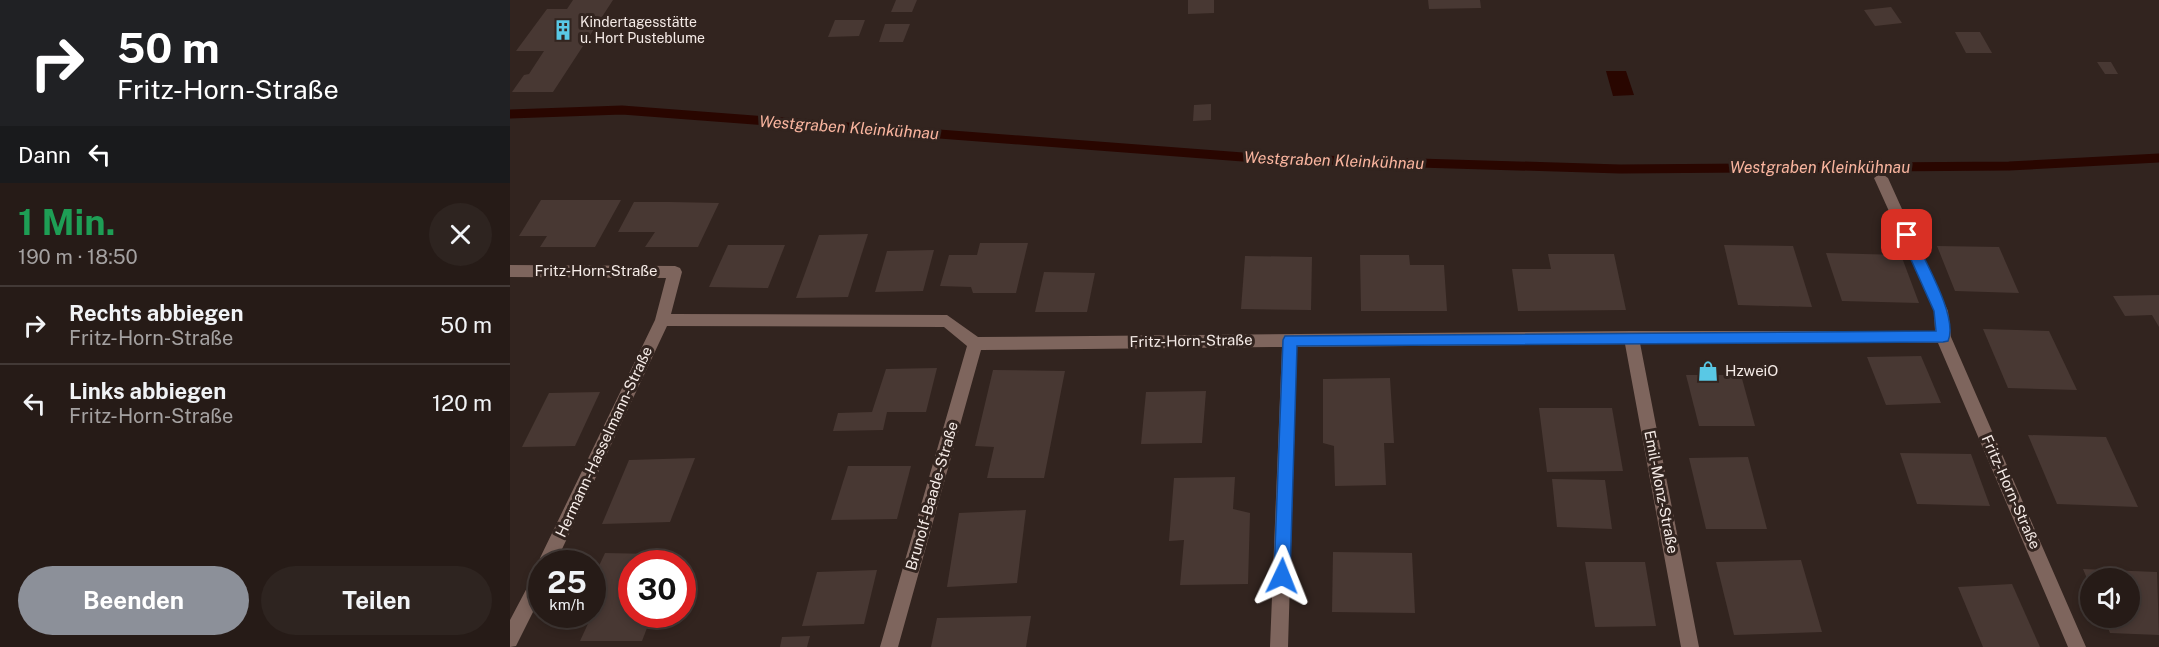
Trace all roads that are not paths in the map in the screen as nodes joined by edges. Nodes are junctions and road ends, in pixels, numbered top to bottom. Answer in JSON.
{"nodes":[{"id":1,"x":1881,"y":178,"type":"dead end"},
{"id":2,"x":510,"y":271,"type":"edge"},
{"id":3,"x":662,"y":320,"type":"junction"},
{"id":4,"x":1631,"y":337,"type":"junction"},
{"id":5,"x":1943,"y":337,"type":"junction"},
{"id":6,"x":1290,"y":340,"type":"junction"},
{"id":7,"x":975,"y":344,"type":"junction"},
{"id":8,"x":553,"y":550,"type":"edge"},
{"id":9,"x":528,"y":603,"type":"edge"},
{"id":10,"x":510,"y":640,"type":"edge"},
{"id":11,"x":889,"y":647,"type":"edge"},
{"id":12,"x":1279,"y":647,"type":"edge"},
{"id":13,"x":1690,"y":647,"type":"edge"},
{"id":14,"x":2077,"y":647,"type":"edge"}],
"edges":[{"from":1,"to":5,"type":"street","name":"Fritz-Horn-Straße"},
{"from":2,"to":3,"type":"street","name":"Fritz-Horn-Straße"},
{"from":3,"to":7,"type":"street"},
{"from":3,"to":8,"type":"street","name":"Hermann-Hasselmann-Straße"},
{"from":4,"to":5,"type":"street","name":"Fritz-Horn-Straße"},
{"from":4,"to":6,"type":"street","name":"Fritz-Horn-Straße"},
{"from":4,"to":13,"type":"street","name":"Emil-Monz-Straße"},
{"from":5,"to":14,"type":"street","name":"Fritz-Horn-Straße"},
{"from":6,"to":7,"type":"street","name":"Fritz-Horn-Straße"},
{"from":6,"to":12,"type":"street"},
{"from":7,"to":11,"type":"street","name":"Brunolf-Baade-Straße"},
{"from":9,"to":10,"type":"street"}]}
